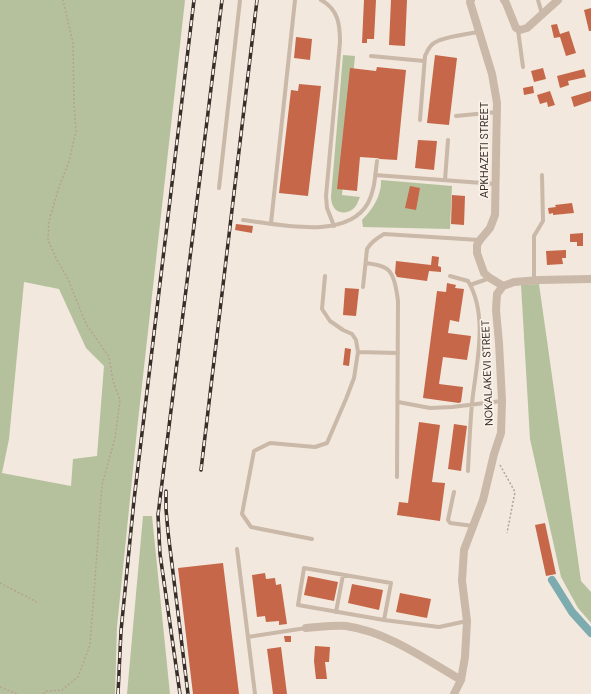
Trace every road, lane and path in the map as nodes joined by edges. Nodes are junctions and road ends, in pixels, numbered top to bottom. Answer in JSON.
{"nodes":[{"id":1,"x":63,"y":0,"type":"edge"},
{"id":2,"x":240,"y":0,"type":"edge"},
{"id":3,"x":295,"y":0,"type":"edge"},
{"id":4,"x":321,"y":0,"type":"edge"},
{"id":5,"x":504,"y":0,"type":"edge"},
{"id":6,"x":538,"y":0,"type":"edge"},
{"id":7,"x":558,"y":0,"type":"edge"},
{"id":8,"x":470,"y":1,"type":"edge"},
{"id":9,"x":542,"y":14,"type":"junction"},
{"id":10,"x":518,"y":29,"type":"junction"},
{"id":11,"x":478,"y":32,"type":"junction"},
{"id":12,"x":371,"y":56,"type":"dead end"},
{"id":13,"x":424,"y":61,"type":"junction"},
{"id":14,"x":523,"y":67,"type":"dead end"},
{"id":15,"x":497,"y":112,"type":"junction"},
{"id":16,"x":456,"y":116,"type":"dead end"},
{"id":17,"x":420,"y":120,"type":"dead end"},
{"id":18,"x":448,"y":140,"type":"dead end"},
{"id":19,"x":377,"y":161,"type":"dead end"},
{"id":20,"x":375,"y":175,"type":"junction"},
{"id":21,"x":542,"y":175,"type":"dead end"},
{"id":22,"x":445,"y":180,"type":"junction"},
{"id":23,"x":496,"y":184,"type":"junction"},
{"id":24,"x":219,"y":188,"type":"dead end"},
{"id":25,"x":243,"y":220,"type":"dead end"},
{"id":26,"x":271,"y":223,"type":"junction"},
{"id":27,"x":334,"y":226,"type":"junction"},
{"id":28,"x":480,"y":240,"type":"junction"},
{"id":29,"x":366,"y":263,"type":"junction"},
{"id":30,"x":324,"y":276,"type":"dead end"},
{"id":31,"x":450,"y":276,"type":"dead end"},
{"id":32,"x":490,"y":278,"type":"junction"},
{"id":33,"x":591,"y":278,"type":"edge"},
{"id":34,"x":534,"y":281,"type":"junction"},
{"id":35,"x":470,"y":285,"type":"junction"},
{"id":36,"x":503,"y":286,"type":"junction"},
{"id":37,"x":363,"y":287,"type":"dead end"},
{"id":38,"x":358,"y":352,"type":"junction"},
{"id":39,"x":398,"y":353,"type":"junction"},
{"id":40,"x":502,"y":401,"type":"junction"},
{"id":41,"x":398,"y":402,"type":"junction"},
{"id":42,"x":472,"y":405,"type":"junction"},
{"id":43,"x":494,"y":454,"type":"junction"},
{"id":44,"x":468,"y":471,"type":"dead end"},
{"id":45,"x":397,"y":477,"type":"dead end"},
{"id":46,"x":454,"y":492,"type":"dead end"},
{"id":47,"x":473,"y":526,"type":"junction"},
{"id":48,"x":507,"y":533,"type":"dead end"},
{"id":49,"x":312,"y":539,"type":"dead end"},
{"id":50,"x":237,"y":549,"type":"dead end"},
{"id":51,"x":343,"y":574,"type":"junction"},
{"id":52,"x":0,"y":584,"type":"edge"},
{"id":53,"x":37,"y":602,"type":"dead end"},
{"id":54,"x":336,"y":612,"type":"junction"},
{"id":55,"x":384,"y":620,"type":"junction"},
{"id":56,"x":467,"y":621,"type":"junction"},
{"id":57,"x":306,"y":628,"type":"joint"},
{"id":58,"x":248,"y":637,"type":"junction"},
{"id":59,"x":460,"y":680,"type":"junction"},
{"id":60,"x":0,"y":688,"type":"edge"},
{"id":61,"x":17,"y":694,"type":"edge"},
{"id":62,"x":43,"y":694,"type":"edge"},
{"id":63,"x":255,"y":694,"type":"edge"},
{"id":64,"x":454,"y":694,"type":"edge"}],
"edges":[{"from":1,"to":62,"type":"path"},
{"from":2,"to":24,"type":"lane"},
{"from":3,"to":26,"type":"lane"},
{"from":4,"to":27,"type":"lane"},
{"from":5,"to":10,"type":"street"},
{"from":6,"to":9,"type":"lane"},
{"from":7,"to":9,"type":"street"},
{"from":8,"to":11,"type":"street","name":"APKHAZETI STREET"},
{"from":9,"to":10,"type":"street"},
{"from":10,"to":14,"type":"lane"},
{"from":11,"to":13,"type":"lane"},
{"from":11,"to":15,"type":"street","name":"APKHAZETI STREET"},
{"from":12,"to":13,"type":"lane"},
{"from":13,"to":17,"type":"lane"},
{"from":15,"to":16,"type":"lane"},
{"from":15,"to":23,"type":"street","name":"APKHAZETI STREET"},
{"from":18,"to":22,"type":"lane"},
{"from":19,"to":20,"type":"lane"},
{"from":20,"to":22,"type":"lane"},
{"from":20,"to":27,"type":"lane"},
{"from":21,"to":34,"type":"lane"},
{"from":22,"to":23,"type":"lane"},
{"from":23,"to":28,"type":"street","name":"APKHAZETI STREET"},
{"from":25,"to":26,"type":"lane"},
{"from":26,"to":27,"type":"lane"},
{"from":28,"to":29,"type":"lane"},
{"from":28,"to":32,"type":"street"},
{"from":29,"to":37,"type":"lane"},
{"from":29,"to":39,"type":"lane"},
{"from":30,"to":38,"type":"lane"},
{"from":31,"to":35,"type":"lane"},
{"from":32,"to":35,"type":"lane"},
{"from":32,"to":36,"type":"street"},
{"from":33,"to":34,"type":"street"},
{"from":34,"to":36,"type":"street"},
{"from":35,"to":42,"type":"lane"},
{"from":36,"to":40,"type":"street","name":"NOKALAKEVI STREET"},
{"from":38,"to":39,"type":"lane"},
{"from":38,"to":49,"type":"lane"},
{"from":39,"to":41,"type":"lane"},
{"from":40,"to":42,"type":"lane"},
{"from":40,"to":43,"type":"street","name":"NOKALAKEVI STREET"},
{"from":41,"to":42,"type":"lane"},
{"from":41,"to":45,"type":"lane"},
{"from":42,"to":44,"type":"lane"},
{"from":43,"to":47,"type":"street","name":"NOKALAKEVI STREET"},
{"from":43,"to":48,"type":"path"},
{"from":46,"to":47,"type":"lane"},
{"from":47,"to":56,"type":"street","name":"NOKALAKEVI STREET"},
{"from":50,"to":58,"type":"lane"},
{"from":51,"to":54,"type":"lane"},
{"from":51,"to":54,"type":"lane"},
{"from":51,"to":55,"type":"lane"},
{"from":52,"to":53,"type":"path"},
{"from":54,"to":55,"type":"lane"},
{"from":55,"to":56,"type":"lane"},
{"from":56,"to":59,"type":"street","name":"NOKALAKEVI STREET"},
{"from":57,"to":58,"type":"lane"},
{"from":57,"to":59,"type":"street"},
{"from":58,"to":63,"type":"lane"},
{"from":59,"to":64,"type":"street","name":"NOKALAKEVI STREET"},
{"from":60,"to":61,"type":"path"}]}
